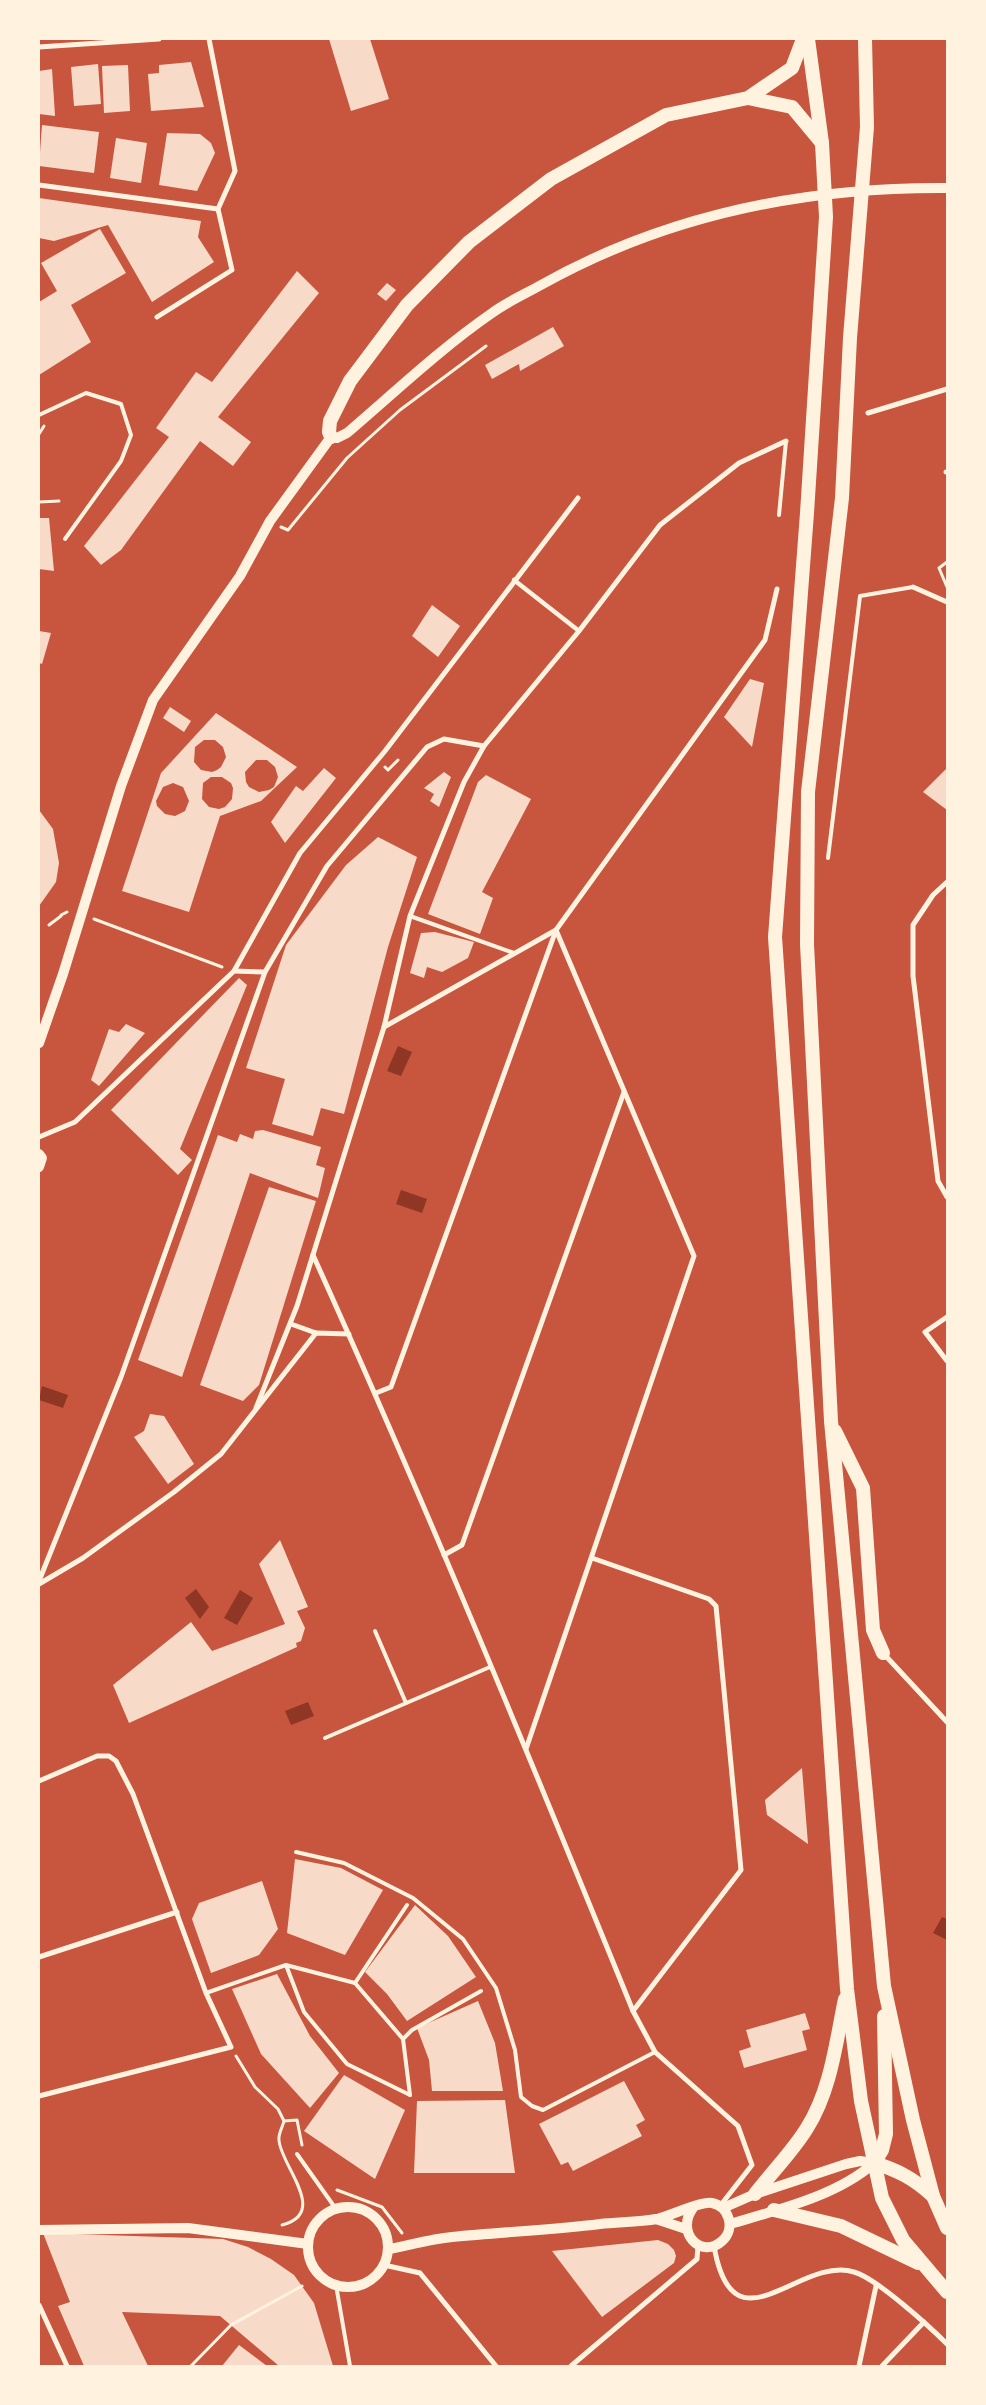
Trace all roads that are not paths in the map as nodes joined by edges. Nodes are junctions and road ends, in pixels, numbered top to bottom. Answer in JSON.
{"nodes":[{"id":1,"x":159,"y":39,"type":"edge"},
{"id":2,"x":209,"y":39,"type":"edge"},
{"id":3,"x":803,"y":39,"type":"edge"},
{"id":4,"x":808,"y":39,"type":"edge"},
{"id":5,"x":865,"y":39,"type":"edge"},
{"id":6,"x":39,"y":47,"type":"edge"},
{"id":7,"x":748,"y":98,"type":"junction"},
{"id":8,"x":822,"y":142,"type":"junction"},
{"id":9,"x":39,"y":185,"type":"edge"},
{"id":10,"x":947,"y":188,"type":"edge"},
{"id":11,"x":218,"y":209,"type":"junction"},
{"id":12,"x":157,"y":317,"type":"dead end"},
{"id":13,"x":947,"y":389,"type":"edge"},
{"id":14,"x":868,"y":414,"type":"dead end"},
{"id":15,"x":39,"y":415,"type":"edge"},
{"id":16,"x":331,"y":437,"type":"junction"},
{"id":17,"x":786,"y":441,"type":"joint"},
{"id":18,"x":578,"y":498,"type":"dead end"},
{"id":19,"x":780,"y":515,"type":"dead end"},
{"id":20,"x":65,"y":539,"type":"dead end"},
{"id":21,"x":514,"y":580,"type":"junction"},
{"id":22,"x":913,"y":587,"type":"joint"},
{"id":23,"x":777,"y":590,"type":"dead end"},
{"id":24,"x":947,"y":602,"type":"edge"},
{"id":25,"x":579,"y":631,"type":"junction"},
{"id":26,"x":484,"y":746,"type":"junction"},
{"id":27,"x":828,"y":858,"type":"dead end"},
{"id":28,"x":947,"y":882,"type":"edge"},
{"id":29,"x":410,"y":916,"type":"junction"},
{"id":30,"x":556,"y":930,"type":"junction"},
{"id":31,"x":514,"y":953,"type":"junction"},
{"id":32,"x":234,"y":972,"type":"junction"},
{"id":33,"x":265,"y":972,"type":"junction"},
{"id":34,"x":384,"y":1027,"type":"junction"},
{"id":35,"x":39,"y":1043,"type":"edge"},
{"id":36,"x":624,"y":1092,"type":"junction"},
{"id":37,"x":39,"y":1137,"type":"edge"},
{"id":38,"x":39,"y":1154,"type":"edge"},
{"id":39,"x":39,"y":1167,"type":"edge"},
{"id":40,"x":947,"y":1197,"type":"edge"},
{"id":41,"x":313,"y":1255,"type":"junction"},
{"id":42,"x":947,"y":1317,"type":"edge"},
{"id":43,"x":291,"y":1324,"type":"junction"},
{"id":44,"x":316,"y":1333,"type":"junction"},
{"id":45,"x":349,"y":1334,"type":"junction"},
{"id":46,"x":947,"y":1361,"type":"edge"},
{"id":47,"x":376,"y":1393,"type":"junction"},
{"id":48,"x":256,"y":1408,"type":"junction"},
{"id":49,"x":830,"y":1421,"type":"junction"},
{"id":50,"x":444,"y":1555,"type":"junction"},
{"id":51,"x":592,"y":1558,"type":"junction"},
{"id":52,"x":39,"y":1583,"type":"edge"},
{"id":53,"x":376,"y":1631,"type":"dead end"},
{"id":54,"x":882,"y":1653,"type":"joint"},
{"id":55,"x":490,"y":1667,"type":"junction"},
{"id":56,"x":406,"y":1703,"type":"junction"},
{"id":57,"x":947,"y":1722,"type":"edge"},
{"id":58,"x":325,"y":1738,"type":"dead end"},
{"id":59,"x":526,"y":1749,"type":"junction"},
{"id":60,"x":39,"y":1781,"type":"edge"},
{"id":61,"x":296,"y":1852,"type":"dead end"},
{"id":62,"x":407,"y":1905,"type":"dead end"},
{"id":63,"x":177,"y":1912,"type":"junction"},
{"id":64,"x":39,"y":1957,"type":"edge"},
{"id":65,"x":286,"y":1965,"type":"junction"},
{"id":66,"x":355,"y":1983,"type":"junction"},
{"id":67,"x":884,"y":1986,"type":"junction"},
{"id":68,"x":847,"y":1988,"type":"junction"},
{"id":69,"x":481,"y":1991,"type":"dead end"},
{"id":70,"x":206,"y":1993,"type":"junction"},
{"id":71,"x":634,"y":2011,"type":"junction"},
{"id":72,"x":404,"y":2039,"type":"junction"},
{"id":73,"x":655,"y":2052,"type":"junction"},
{"id":74,"x":39,"y":2096,"type":"edge"},
{"id":75,"x":297,"y":2154,"type":"dead end"},
{"id":76,"x":874,"y":2163,"type":"junction"},
{"id":77,"x":755,"y":2194,"type":"junction"},
{"id":78,"x":933,"y":2196,"type":"junction"},
{"id":79,"x":722,"y":2207,"type":"junction"},
{"id":80,"x":693,"y":2208,"type":"junction"},
{"id":81,"x":336,"y":2209,"type":"junction"},
{"id":82,"x":774,"y":2210,"type":"junction"},
{"id":83,"x":656,"y":2219,"type":"junction"},
{"id":84,"x":730,"y":2224,"type":"junction"},
{"id":85,"x":947,"y":2228,"type":"edge"},
{"id":86,"x":686,"y":2229,"type":"junction"},
{"id":87,"x":39,"y":2230,"type":"edge"},
{"id":88,"x":308,"y":2244,"type":"junction"},
{"id":89,"x":698,"y":2245,"type":"junction"},
{"id":90,"x":714,"y":2246,"type":"junction"},
{"id":91,"x":388,"y":2249,"type":"junction"},
{"id":92,"x":384,"y":2265,"type":"junction"},
{"id":93,"x":923,"y":2265,"type":"junction"},
{"id":94,"x":336,"y":2285,"type":"junction"},
{"id":95,"x":876,"y":2286,"type":"junction"},
{"id":96,"x":947,"y":2292,"type":"edge"},
{"id":97,"x":39,"y":2305,"type":"edge"},
{"id":98,"x":924,"y":2322,"type":"junction"},
{"id":99,"x":947,"y":2344,"type":"edge"},
{"id":100,"x":67,"y":2366,"type":"edge"},
{"id":101,"x":350,"y":2366,"type":"edge"},
{"id":102,"x":496,"y":2366,"type":"edge"},
{"id":103,"x":571,"y":2366,"type":"edge"},
{"id":104,"x":859,"y":2366,"type":"edge"},
{"id":105,"x":882,"y":2366,"type":"edge"}],
"edges":[{"from":1,"to":6,"type":"street"},
{"from":2,"to":11,"type":"street"},
{"from":3,"to":7,"type":"highway"},
{"from":4,"to":8,"type":"highway"},
{"from":5,"to":49,"type":"highway"},
{"from":7,"to":8,"type":"highway"},
{"from":7,"to":16,"type":"highway"},
{"from":8,"to":68,"type":"highway"},
{"from":9,"to":11,"type":"street"},
{"from":10,"to":16,"type":"main road"},
{"from":11,"to":12,"type":"street"},
{"from":13,"to":14,"type":"street"},
{"from":15,"to":20,"type":"lane"},
{"from":16,"to":35,"type":"main road"},
{"from":17,"to":19,"type":"lane"},
{"from":17,"to":25,"type":"street"},
{"from":18,"to":21,"type":"street"},
{"from":21,"to":25,"type":"street"},
{"from":21,"to":32,"type":"street"},
{"from":22,"to":24,"type":"street"},
{"from":22,"to":27,"type":"lane"},
{"from":23,"to":30,"type":"street"},
{"from":25,"to":26,"type":"street"},
{"from":26,"to":29,"type":"street"},
{"from":26,"to":33,"type":"street"},
{"from":28,"to":40,"type":"street"},
{"from":29,"to":31,"type":"lane"},
{"from":29,"to":34,"type":"street"},
{"from":30,"to":31,"type":"street"},
{"from":30,"to":36,"type":"street"},
{"from":30,"to":47,"type":"street"},
{"from":31,"to":34,"type":"street"},
{"from":32,"to":33,"type":"street"},
{"from":32,"to":37,"type":"street"},
{"from":33,"to":52,"type":"street"},
{"from":34,"to":41,"type":"street"},
{"from":36,"to":50,"type":"street"},
{"from":36,"to":51,"type":"street"},
{"from":38,"to":39,"type":"main road"},
{"from":41,"to":43,"type":"street"},
{"from":41,"to":45,"type":"street"},
{"from":42,"to":46,"type":"street"},
{"from":43,"to":44,"type":"street"},
{"from":43,"to":48,"type":"street"},
{"from":44,"to":45,"type":"street"},
{"from":44,"to":48,"type":"street"},
{"from":45,"to":47,"type":"street"},
{"from":47,"to":50,"type":"street"},
{"from":48,"to":52,"type":"street"},
{"from":49,"to":54,"type":"highway"},
{"from":49,"to":67,"type":"highway"},
{"from":50,"to":55,"type":"street"},
{"from":51,"to":59,"type":"street"},
{"from":51,"to":71,"type":"street"},
{"from":53,"to":56,"type":"lane"},
{"from":54,"to":57,"type":"street"},
{"from":55,"to":56,"type":"lane"},
{"from":55,"to":59,"type":"street"},
{"from":56,"to":58,"type":"lane"},
{"from":59,"to":71,"type":"street"},
{"from":60,"to":63,"type":"street"},
{"from":61,"to":73,"type":"lane"},
{"from":62,"to":66,"type":"lane"},
{"from":63,"to":64,"type":"street"},
{"from":63,"to":70,"type":"street"},
{"from":65,"to":66,"type":"lane"},
{"from":65,"to":70,"type":"lane"},
{"from":65,"to":72,"type":"lane"},
{"from":66,"to":72,"type":"lane"},
{"from":67,"to":76,"type":"highway"},
{"from":67,"to":78,"type":"highway"},
{"from":68,"to":76,"type":"highway"},
{"from":68,"to":77,"type":"highway"},
{"from":69,"to":72,"type":"lane"},
{"from":70,"to":74,"type":"street"},
{"from":71,"to":73,"type":"street"},
{"from":73,"to":79,"type":"street"},
{"from":75,"to":81,"type":"lane"},
{"from":76,"to":77,"type":"main road"},
{"from":76,"to":78,"type":"highway"},
{"from":76,"to":82,"type":"main road"},
{"from":76,"to":93,"type":"highway"},
{"from":77,"to":79,"type":"main road"},
{"from":78,"to":85,"type":"highway"},
{"from":79,"to":80,"type":"main road"},
{"from":79,"to":84,"type":"main road"},
{"from":80,"to":83,"type":"main road"},
{"from":80,"to":86,"type":"main road"},
{"from":81,"to":88,"type":"main road"},
{"from":81,"to":91,"type":"main road"},
{"from":82,"to":84,"type":"main road"},
{"from":82,"to":93,"type":"highway"},
{"from":83,"to":86,"type":"main road"},
{"from":83,"to":91,"type":"main road"},
{"from":84,"to":90,"type":"main road"},
{"from":86,"to":89,"type":"main road"},
{"from":87,"to":88,"type":"main road"},
{"from":88,"to":94,"type":"main road"},
{"from":89,"to":90,"type":"main road"},
{"from":89,"to":103,"type":"street"},
{"from":90,"to":95,"type":"street"},
{"from":91,"to":92,"type":"main road"},
{"from":92,"to":94,"type":"main road"},
{"from":92,"to":102,"type":"street"},
{"from":93,"to":96,"type":"highway"},
{"from":94,"to":101,"type":"lane"},
{"from":95,"to":98,"type":"street"},
{"from":95,"to":104,"type":"street"},
{"from":97,"to":100,"type":"street"},
{"from":98,"to":99,"type":"street"},
{"from":98,"to":105,"type":"street"}]}
